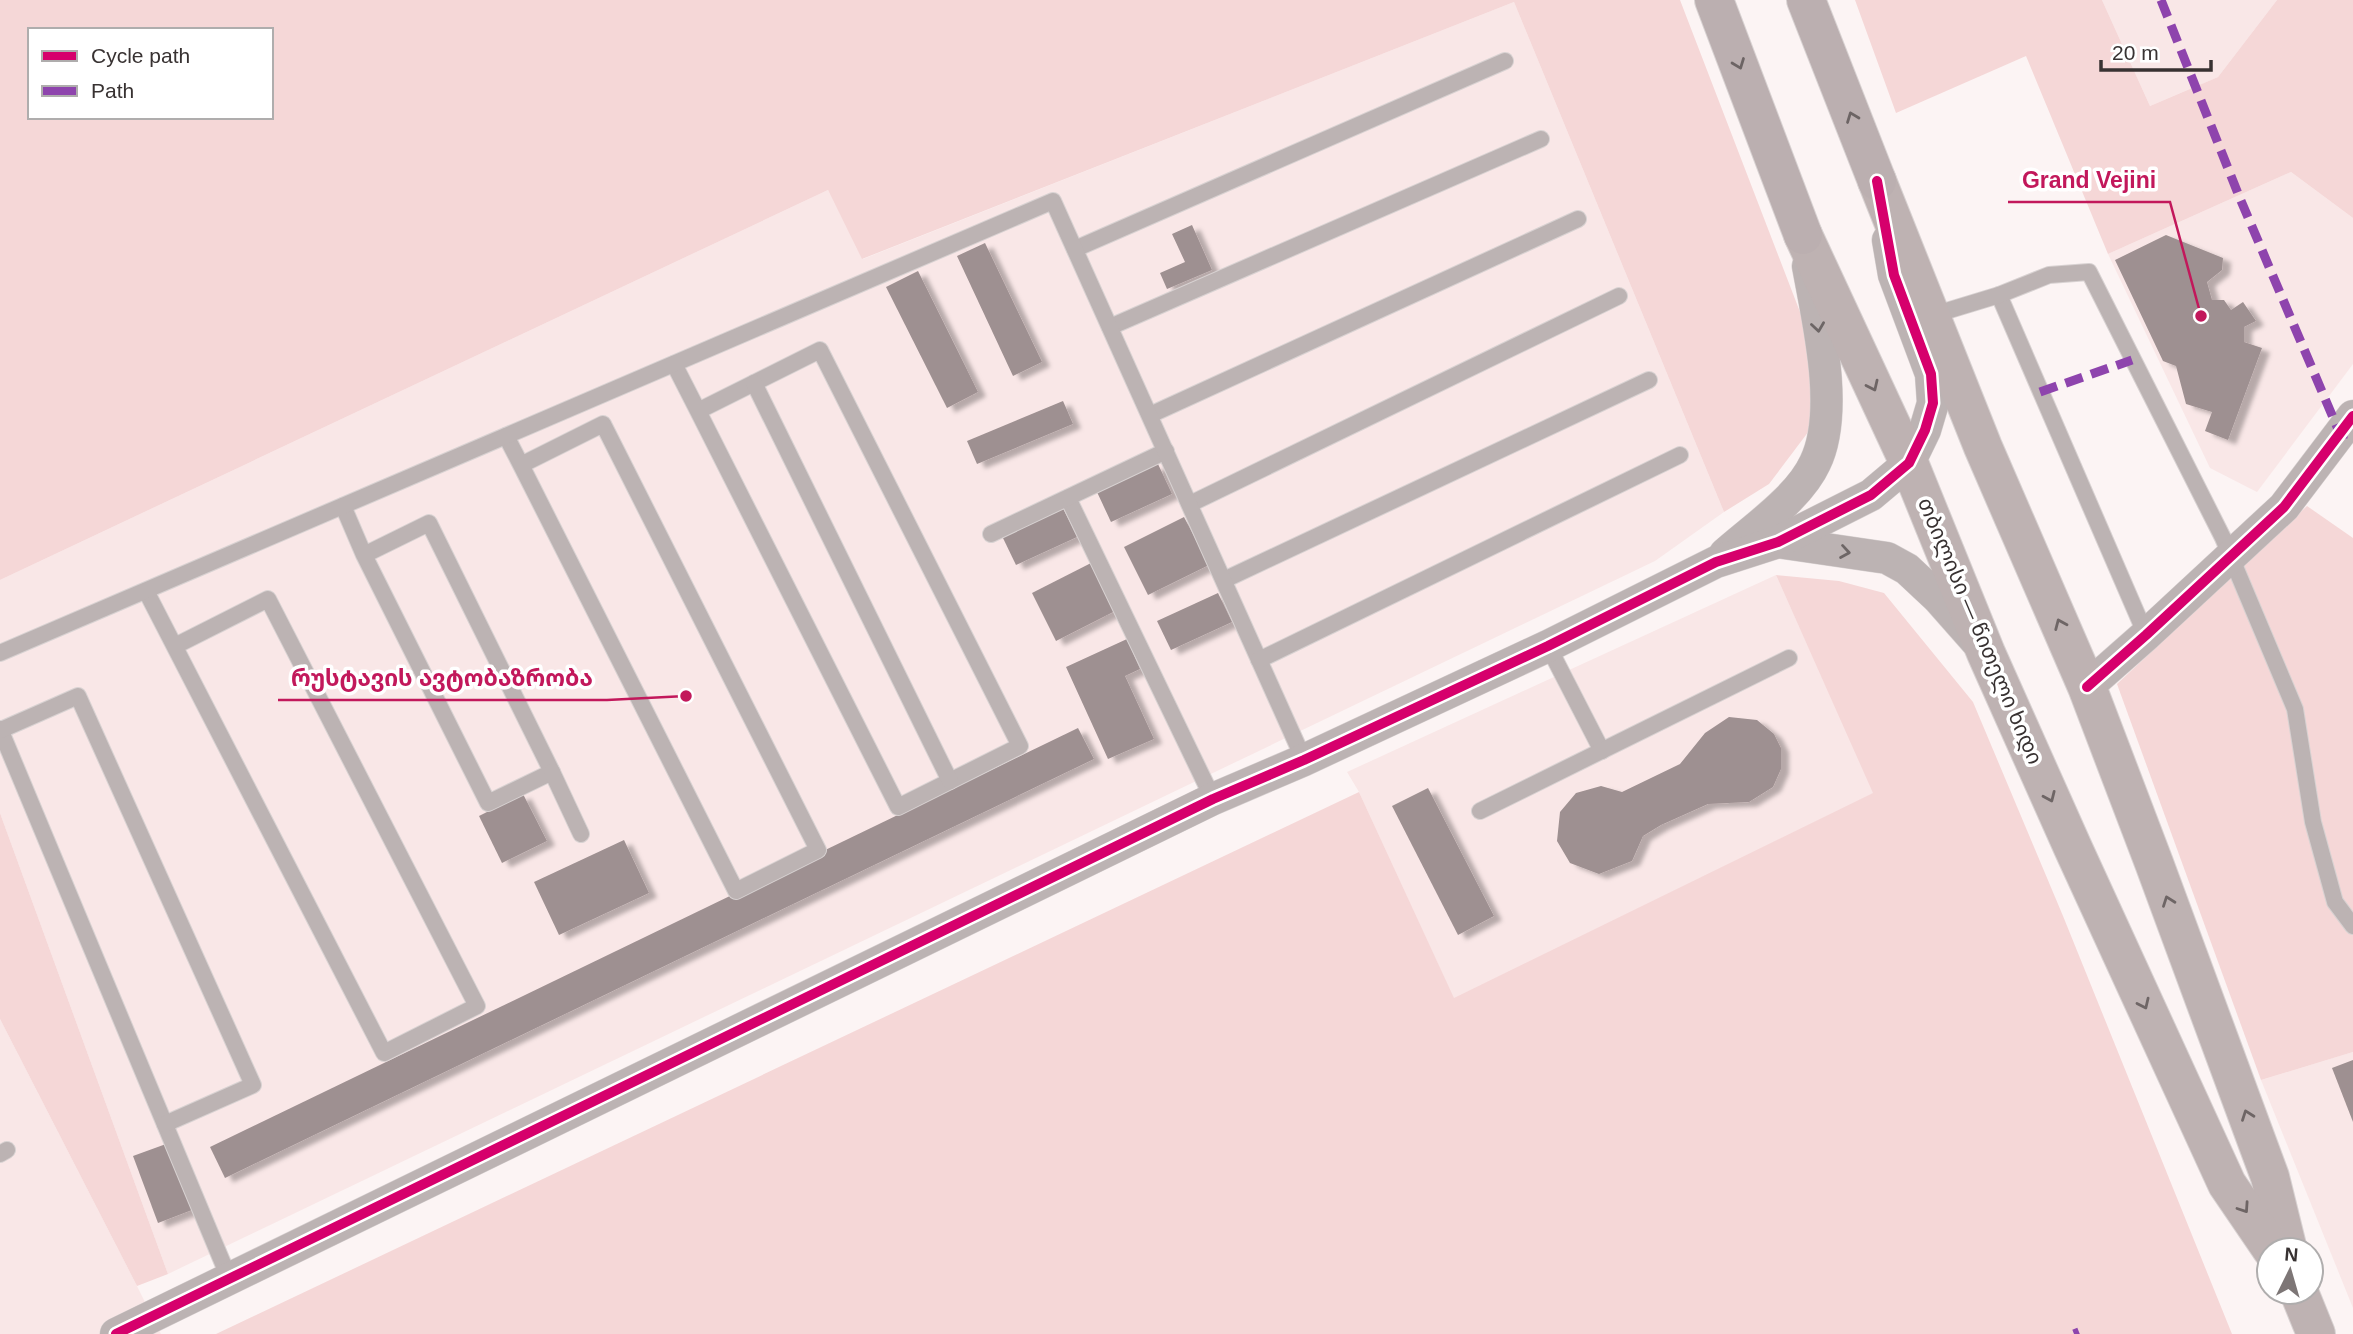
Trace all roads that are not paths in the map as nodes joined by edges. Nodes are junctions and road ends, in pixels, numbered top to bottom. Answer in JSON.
{"nodes":[{"id":1,"x":1714,"y":0,"type":"edge"},
{"id":2,"x":1806,"y":0,"type":"edge"},
{"id":3,"x":1505,"y":61,"type":"dead end"},
{"id":4,"x":1541,"y":139,"type":"dead end"},
{"id":5,"x":1877,"y":181,"type":"junction"},
{"id":6,"x":1578,"y":219,"type":"dead end"},
{"id":7,"x":1803,"y":235,"type":"junction"},
{"id":8,"x":1075,"y":249,"type":"junction"},
{"id":9,"x":1999,"y":295,"type":"junction"},
{"id":10,"x":1619,"y":296,"type":"dead end"},
{"id":11,"x":1930,"y":316,"type":"junction"},
{"id":12,"x":1110,"y":327,"type":"junction"},
{"id":13,"x":674,"y":364,"type":"junction"},
{"id":14,"x":1649,"y":380,"type":"dead end"},
{"id":15,"x":754,"y":383,"type":"junction"},
{"id":16,"x":698,"y":411,"type":"junction"},
{"id":17,"x":1150,"y":415,"type":"junction"},
{"id":18,"x":2353,"y":416,"type":"edge"},
{"id":19,"x":506,"y":436,"type":"junction"},
{"id":20,"x":1166,"y":451,"type":"junction"},
{"id":21,"x":1679,"y":455,"type":"dead end"},
{"id":22,"x":1909,"y":463,"type":"junction"},
{"id":23,"x":521,"y":465,"type":"junction"},
{"id":24,"x":1068,"y":498,"type":"junction"},
{"id":25,"x":1190,"y":504,"type":"junction"},
{"id":26,"x":343,"y":506,"type":"junction"},
{"id":27,"x":991,"y":534,"type":"dead end"},
{"id":28,"x":1778,"y":542,"type":"junction"},
{"id":29,"x":364,"y":555,"type":"junction"},
{"id":30,"x":2231,"y":556,"type":"junction"},
{"id":31,"x":1716,"y":562,"type":"junction"},
{"id":32,"x":1224,"y":580,"type":"junction"},
{"id":33,"x":146,"y":591,"type":"junction"},
{"id":34,"x":2146,"y":635,"type":"junction"},
{"id":35,"x":175,"y":646,"type":"junction"},
{"id":36,"x":1548,"y":646,"type":"junction"},
{"id":37,"x":0,"y":653,"type":"edge"},
{"id":38,"x":1986,"y":653,"type":"junction"},
{"id":39,"x":1788,"y":658,"type":"dead end"},
{"id":40,"x":1259,"y":660,"type":"junction"},
{"id":41,"x":2087,"y":687,"type":"junction"},
{"id":42,"x":0,"y":730,"type":"edge"},
{"id":43,"x":1602,"y":751,"type":"junction"},
{"id":44,"x":1304,"y":760,"type":"junction"},
{"id":45,"x":552,"y":772,"type":"junction"},
{"id":46,"x":950,"y":781,"type":"junction"},
{"id":47,"x":1213,"y":799,"type":"junction"},
{"id":48,"x":1480,"y":811,"type":"dead end"},
{"id":49,"x":581,"y":834,"type":"dead end"},
{"id":50,"x":2353,"y":926,"type":"edge"},
{"id":51,"x":165,"y":1124,"type":"junction"},
{"id":52,"x":2262,"y":1236,"type":"edge"},
{"id":53,"x":2285,"y":1236,"type":"edge"},
{"id":54,"x":229,"y":1278,"type":"junction"},
{"id":55,"x":2305,"y":1306,"type":"edge"},
{"id":56,"x":116,"y":1334,"type":"edge"},
{"id":57,"x":2316,"y":1334,"type":"edge"}],
"edges":[{"from":1,"to":7,"type":"highway","name":"თბილისი — წითელი ხიდი","one_way":true},
{"from":5,"to":2,"type":"highway","one_way":true},
{"from":3,"to":8,"type":"lane"},
{"from":4,"to":12,"type":"lane"},
{"from":5,"to":11,"type":"highway"},
{"from":5,"to":22,"type":"street"},
{"from":6,"to":17,"type":"lane"},
{"from":7,"to":22,"type":"highway","name":"თბილისი — წითელი ხიდი","one_way":true},
{"from":7,"to":31,"type":"street","one_way":true},
{"from":8,"to":12,"type":"lane"},
{"from":8,"to":13,"type":"lane"},
{"from":9,"to":11,"type":"lane"},
{"from":9,"to":30,"type":"lane"},
{"from":9,"to":34,"type":"lane"},
{"from":10,"to":25,"type":"lane"},
{"from":41,"to":11,"type":"highway","one_way":true},
{"from":12,"to":17,"type":"lane"},
{"from":13,"to":16,"type":"lane"},
{"from":13,"to":19,"type":"lane"},
{"from":14,"to":32,"type":"lane"},
{"from":15,"to":16,"type":"lane"},
{"from":15,"to":46,"type":"lane"},
{"from":15,"to":46,"type":"lane"},
{"from":16,"to":46,"type":"lane"},
{"from":17,"to":20,"type":"lane"},
{"from":18,"to":30,"type":"street"},
{"from":19,"to":23,"type":"lane"},
{"from":19,"to":26,"type":"lane"},
{"from":20,"to":24,"type":"lane"},
{"from":20,"to":25,"type":"lane"},
{"from":21,"to":40,"type":"lane"},
{"from":22,"to":28,"type":"street"},
{"from":22,"to":38,"type":"highway","name":"თბილისი — წითელი ხიდი"},
{"from":23,"to":23,"type":"lane"},
{"from":24,"to":27,"type":"lane"},
{"from":24,"to":47,"type":"lane"},
{"from":25,"to":32,"type":"lane"},
{"from":26,"to":29,"type":"lane"},
{"from":26,"to":33,"type":"lane"},
{"from":28,"to":31,"type":"street"},
{"from":28,"to":38,"type":"street","one_way":true},
{"from":29,"to":45,"type":"lane"},
{"from":29,"to":45,"type":"lane"},
{"from":30,"to":34,"type":"street"},
{"from":30,"to":50,"type":"lane"},
{"from":31,"to":36,"type":"street"},
{"from":32,"to":40,"type":"lane"},
{"from":33,"to":35,"type":"lane"},
{"from":33,"to":37,"type":"lane"},
{"from":34,"to":41,"type":"street"},
{"from":35,"to":35,"type":"lane"},
{"from":36,"to":43,"type":"lane"},
{"from":36,"to":44,"type":"street"},
{"from":38,"to":52,"type":"highway","name":"თბილისი — წითელი ხიდი","one_way":true},
{"from":39,"to":43,"type":"lane"},
{"from":40,"to":44,"type":"lane"},
{"from":53,"to":41,"type":"highway","one_way":true},
{"from":42,"to":51,"type":"lane"},
{"from":42,"to":51,"type":"lane"},
{"from":43,"to":48,"type":"lane"},
{"from":44,"to":47,"type":"street"},
{"from":45,"to":49,"type":"lane"},
{"from":47,"to":54,"type":"street"},
{"from":51,"to":54,"type":"lane"},
{"from":54,"to":56,"type":"street"},
{"from":55,"to":57,"type":"highway"}]}
